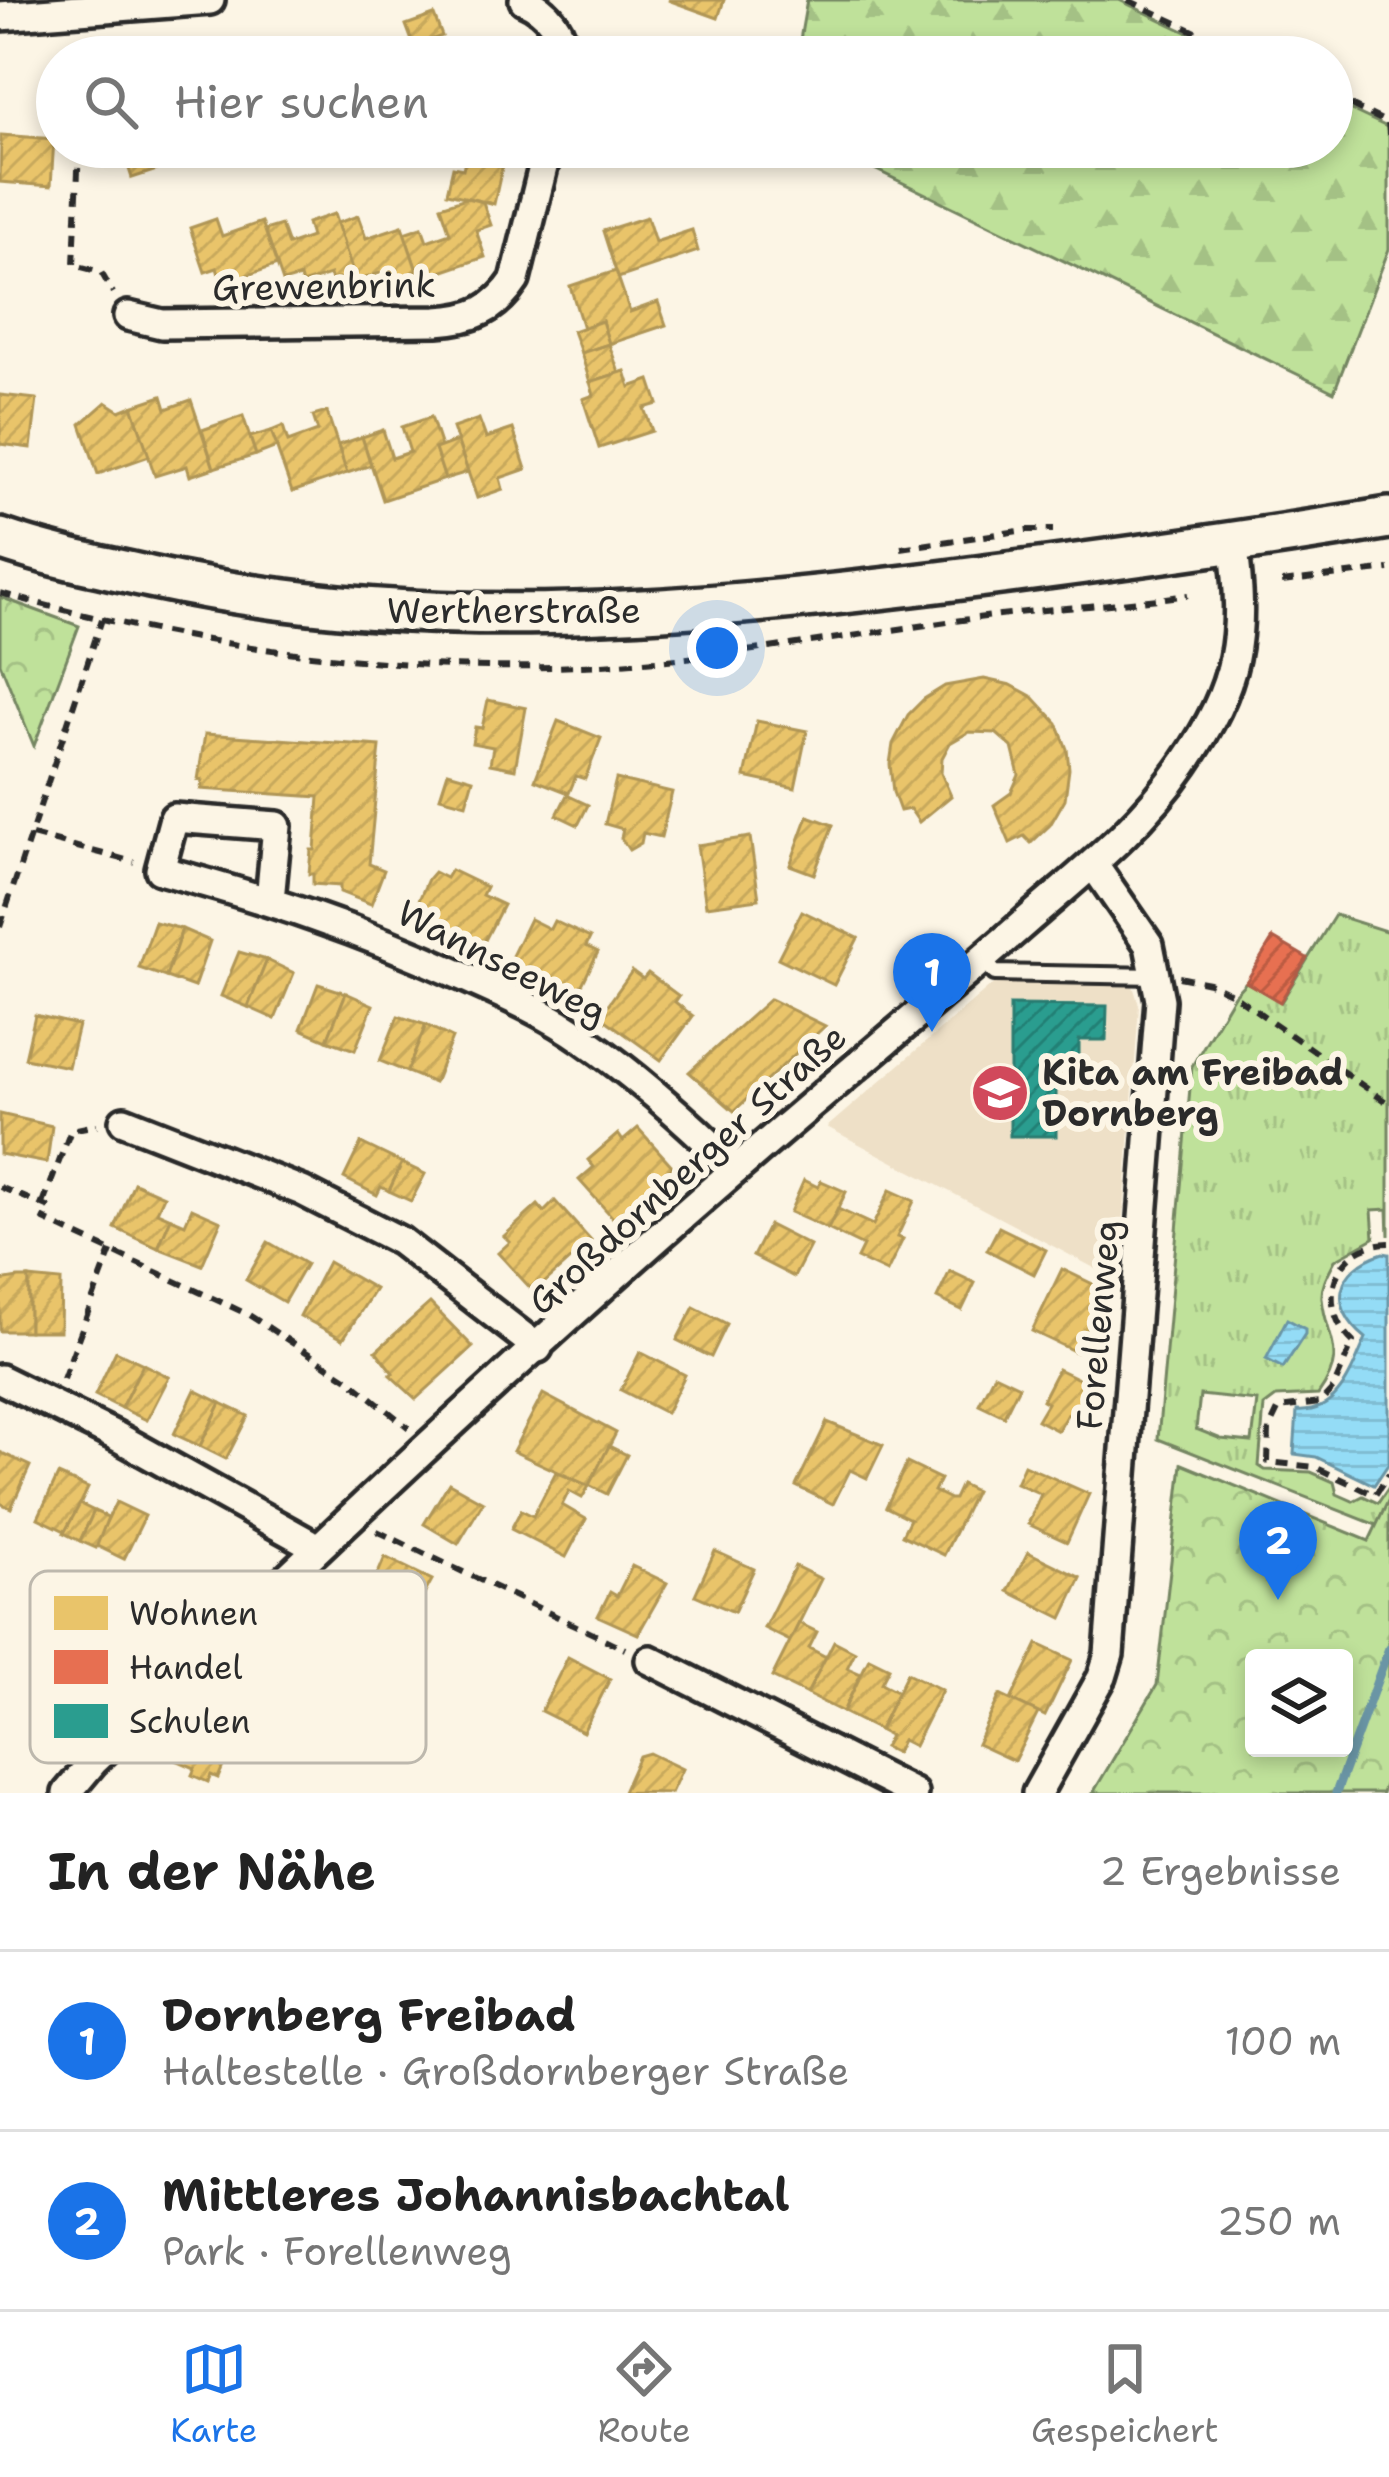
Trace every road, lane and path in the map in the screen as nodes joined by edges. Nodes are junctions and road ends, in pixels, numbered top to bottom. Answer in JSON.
{"nodes":[{"id":1,"x":210,"y":0,"type":"edge"},
{"id":2,"x":524,"y":0,"type":"edge"},
{"id":3,"x":1128,"y":0,"type":"edge"},
{"id":4,"x":0,"y":16,"type":"edge"},
{"id":5,"x":559,"y":36,"type":"edge"},
{"id":6,"x":1204,"y":36,"type":"edge"},
{"id":7,"x":1353,"y":106,"type":"edge"},
{"id":8,"x":1389,"y":135,"type":"edge"},
{"id":9,"x":78,"y":168,"type":"edge"},
{"id":10,"x":543,"y":168,"type":"edge"},
{"id":11,"x":128,"y":316,"type":"joint"},
{"id":12,"x":1389,"y":518,"type":"edge"},
{"id":13,"x":1064,"y":530,"type":"dead end"},
{"id":14,"x":0,"y":539,"type":"edge"},
{"id":15,"x":1233,"y":542,"type":"junction"},
{"id":16,"x":901,"y":548,"type":"dead end"},
{"id":17,"x":1389,"y":569,"type":"edge"},
{"id":18,"x":1282,"y":582,"type":"dead end"},
{"id":19,"x":102,"y":619,"type":"dead end"},
{"id":20,"x":32,"y":835,"type":"junction"},
{"id":21,"x":1093,"y":865,"type":"junction"},
{"id":22,"x":160,"y":870,"type":"junction"},
{"id":23,"x":270,"y":900,"type":"junction"},
{"id":24,"x":0,"y":927,"type":"edge"},
{"id":25,"x":983,"y":959,"type":"junction"},
{"id":26,"x":1158,"y":976,"type":"junction"},
{"id":27,"x":1389,"y":1104,"type":"edge"},
{"id":28,"x":124,"y":1121,"type":"joint"},
{"id":29,"x":736,"y":1169,"type":"junction"},
{"id":30,"x":0,"y":1187,"type":"edge"},
{"id":31,"x":43,"y":1204,"type":"junction"},
{"id":32,"x":1389,"y":1243,"type":"edge"},
{"id":33,"x":111,"y":1251,"type":"junction"},
{"id":34,"x":538,"y":1348,"type":"junction"},
{"id":35,"x":0,"y":1378,"type":"edge"},
{"id":36,"x":53,"y":1405,"type":"junction"},
{"id":37,"x":416,"y":1434,"type":"dead end"},
{"id":38,"x":1389,"y":1474,"type":"edge"},
{"id":39,"x":358,"y":1513,"type":"junction"},
{"id":40,"x":318,"y":1548,"type":"junction"},
{"id":41,"x":294,"y":1571,"type":"edge"},
{"id":42,"x":650,"y":1660,"type":"joint"},
{"id":43,"x":93,"y":1763,"type":"edge"},
{"id":44,"x":67,"y":1793,"type":"edge"},
{"id":45,"x":914,"y":1793,"type":"edge"},
{"id":46,"x":1037,"y":1793,"type":"edge"}],
"edges":[{"from":1,"to":4,"type":"street"},
{"from":2,"to":5,"type":"street"},
{"from":3,"to":6,"type":"path"},
{"from":7,"to":8,"type":"path"},
{"from":9,"to":11,"type":"path"},
{"from":10,"to":11,"type":"street","name":"Grewenbrink"},
{"from":12,"to":15,"type":"main road","name":"Wertherstraße"},
{"from":13,"to":16,"type":"path"},
{"from":14,"to":15,"type":"main road","name":"Wertherstraße"},
{"from":15,"to":21,"type":"street","name":"Großdornberger Straße"},
{"from":17,"to":18,"type":"path"},
{"from":19,"to":20,"type":"path"},
{"from":20,"to":22,"type":"path"},
{"from":20,"to":24,"type":"path"},
{"from":21,"to":25,"type":"street","name":"Großdornberger Straße"},
{"from":21,"to":26,"type":"street","name":"Forellenweg"},
{"from":22,"to":23,"type":"street","name":"Wannseeweg"},
{"from":22,"to":23,"type":"street"},
{"from":23,"to":29,"type":"street","name":"Wannseeweg"},
{"from":25,"to":26,"type":"lane"},
{"from":25,"to":29,"type":"street","name":"Großdornberger Straße"},
{"from":26,"to":27,"type":"path"},
{"from":26,"to":46,"type":"street","name":"Forellenweg"},
{"from":28,"to":31,"type":"path"},
{"from":28,"to":34,"type":"street"},
{"from":29,"to":34,"type":"street","name":"Großdornberger Straße"},
{"from":30,"to":31,"type":"path"},
{"from":31,"to":33,"type":"path"},
{"from":32,"to":38,"type":"path"},
{"from":33,"to":36,"type":"path"},
{"from":33,"to":37,"type":"path"},
{"from":34,"to":39,"type":"street","name":"Großdornberger Straße"},
{"from":35,"to":36,"type":"street"},
{"from":36,"to":40,"type":"street"},
{"from":39,"to":40,"type":"street","name":"Großdornberger Straße"},
{"from":39,"to":42,"type":"path"},
{"from":40,"to":41,"type":"street","name":"Großdornberger Straße"},
{"from":42,"to":45,"type":"street"},
{"from":43,"to":44,"type":"street","name":"Großdornberger Straße"}]}
